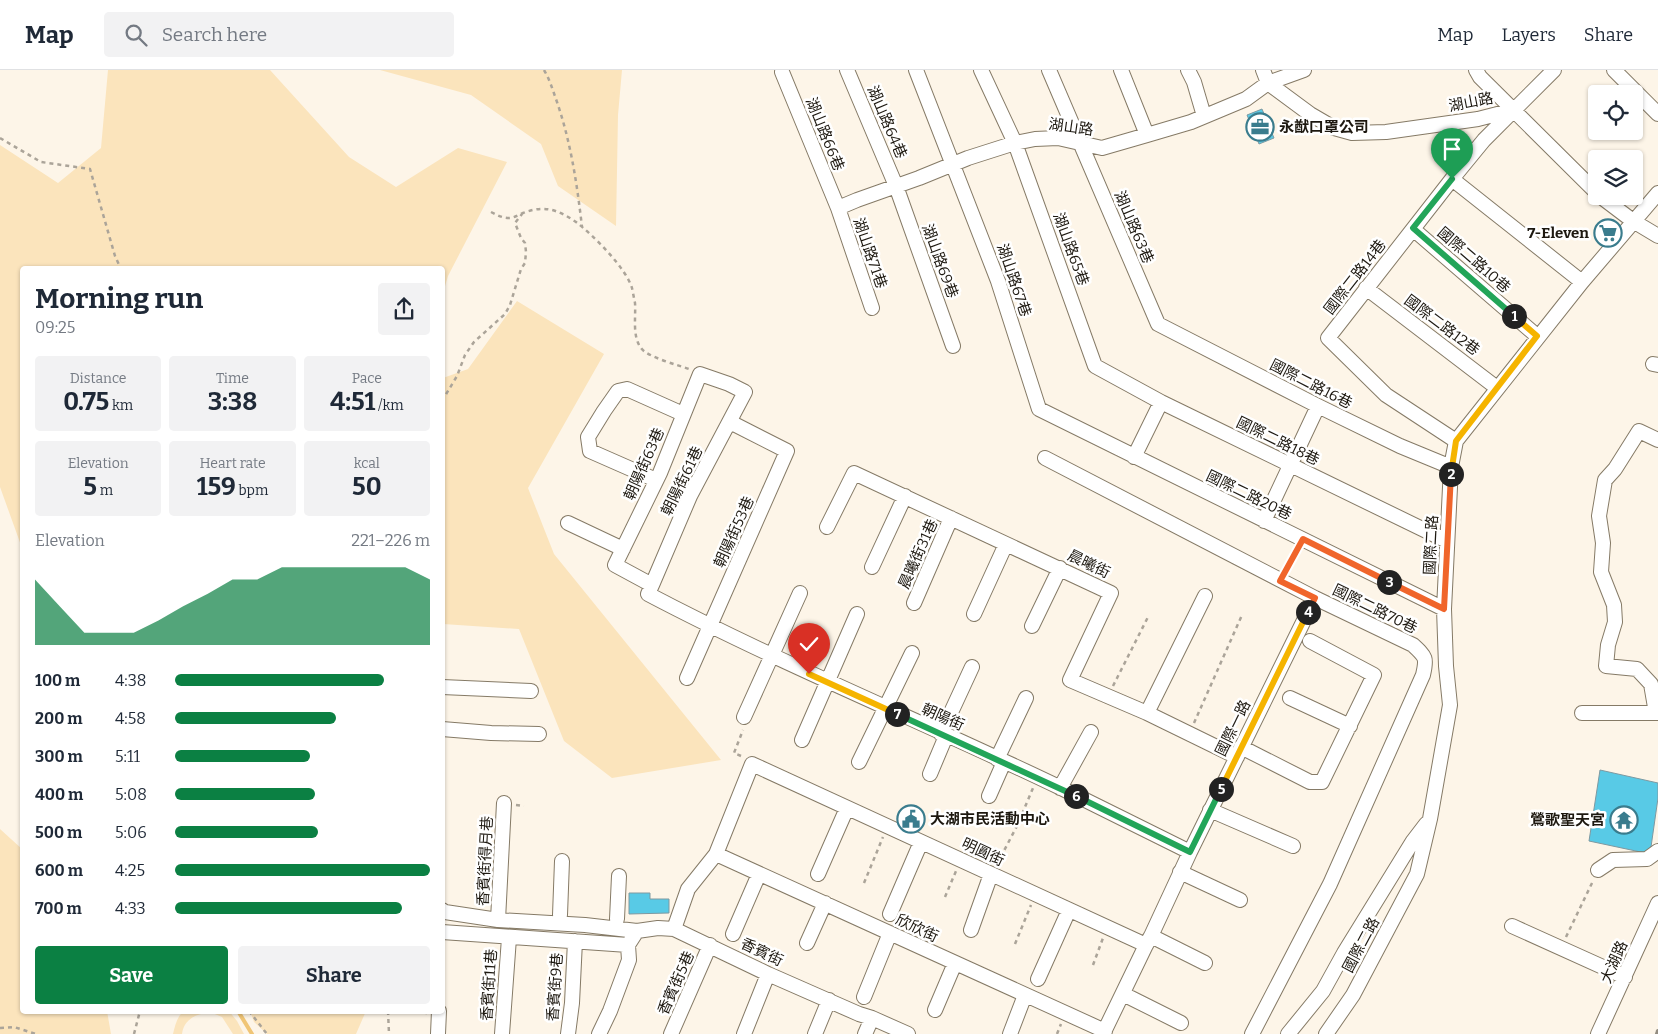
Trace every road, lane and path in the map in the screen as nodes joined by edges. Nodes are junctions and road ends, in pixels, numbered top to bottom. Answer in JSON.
{"nodes":[{"id":1,"x":544,"y":70,"type":"edge"},
{"id":2,"x":847,"y":70,"type":"edge"},
{"id":3,"x":916,"y":70,"type":"edge"},
{"id":4,"x":981,"y":70,"type":"edge"},
{"id":5,"x":1049,"y":70,"type":"edge"},
{"id":6,"x":1121,"y":70,"type":"edge"},
{"id":7,"x":1188,"y":70,"type":"edge"},
{"id":8,"x":1304,"y":70,"type":"edge"},
{"id":9,"x":1476,"y":70,"type":"edge"},
{"id":10,"x":1554,"y":70,"type":"edge"},
{"id":11,"x":1614,"y":70,"type":"edge"},
{"id":12,"x":782,"y":72,"type":"dead end"},
{"id":13,"x":1265,"y":76,"type":"edge"},
{"id":14,"x":1514,"y":110,"type":"junction"},
{"id":15,"x":1658,"y":114,"type":"edge"},
{"id":16,"x":1204,"y":116,"type":"junction"},
{"id":17,"x":1147,"y":135,"type":"junction"},
{"id":18,"x":0,"y":138,"type":"edge"},
{"id":19,"x":1015,"y":143,"type":"junction"},
{"id":20,"x":1080,"y":143,"type":"junction"},
{"id":21,"x":953,"y":164,"type":"junction"},
{"id":22,"x":1452,"y":179,"type":"junction"},
{"id":23,"x":1588,"y":184,"type":"edge"},
{"id":24,"x":896,"y":186,"type":"junction"},
{"id":25,"x":1658,"y":193,"type":"edge"},
{"id":26,"x":1612,"y":205,"type":"edge"},
{"id":27,"x":838,"y":208,"type":"junction"},
{"id":28,"x":491,"y":212,"type":"dead end"},
{"id":29,"x":523,"y":213,"type":"junction"},
{"id":30,"x":1633,"y":221,"type":"junction"},
{"id":31,"x":582,"y":227,"type":"dead end"},
{"id":32,"x":1413,"y":228,"type":"junction"},
{"id":33,"x":1658,"y":236,"type":"edge"},
{"id":34,"x":120,"y":266,"type":"edge"},
{"id":35,"x":1582,"y":282,"type":"junction"},
{"id":36,"x":1366,"y":288,"type":"junction"},
{"id":37,"x":872,"y":308,"type":"dead end"},
{"id":38,"x":1158,"y":324,"type":"joint"},
{"id":39,"x":1537,"y":336,"type":"junction"},
{"id":40,"x":953,"y":346,"type":"dead end"},
{"id":41,"x":1095,"y":366,"type":"joint"},
{"id":42,"x":700,"y":374,"type":"junction"},
{"id":43,"x":1498,"y":388,"type":"junction"},
{"id":44,"x":445,"y":396,"type":"edge"},
{"id":45,"x":1161,"y":402,"type":"junction"},
{"id":46,"x":1318,"y":406,"type":"junction"},
{"id":47,"x":1039,"y":410,"type":"joint"},
{"id":48,"x":683,"y":414,"type":"junction"},
{"id":49,"x":730,"y":422,"type":"junction"},
{"id":50,"x":1658,"y":440,"type":"edge"},
{"id":51,"x":1456,"y":441,"type":"junction"},
{"id":52,"x":1134,"y":457,"type":"junction"},
{"id":53,"x":1045,"y":458,"type":"dead end"},
{"id":54,"x":1290,"y":465,"type":"junction"},
{"id":55,"x":1451,"y":467,"type":"junction"},
{"id":56,"x":656,"y":480,"type":"junction"},
{"id":57,"x":905,"y":496,"type":"junction"},
{"id":58,"x":951,"y":518,"type":"junction"},
{"id":59,"x":1264,"y":521,"type":"junction"},
{"id":60,"x":568,"y":523,"type":"dead end"},
{"id":61,"x":827,"y":526,"type":"dead end"},
{"id":62,"x":1303,"y":539,"type":"junction"},
{"id":63,"x":1447,"y":542,"type":"junction"},
{"id":64,"x":1006,"y":544,"type":"junction"},
{"id":65,"x":623,"y":549,"type":"junction"},
{"id":66,"x":872,"y":567,"type":"dead end"},
{"id":67,"x":1060,"y":568,"type":"junction"},
{"id":68,"x":1280,"y":581,"type":"junction"},
{"id":69,"x":652,"y":585,"type":"junction"},
{"id":70,"x":800,"y":593,"type":"dead end"},
{"id":71,"x":1205,"y":596,"type":"dead end"},
{"id":72,"x":1315,"y":598,"type":"junction"},
{"id":73,"x":914,"y":603,"type":"dead end"},
{"id":74,"x":1444,"y":609,"type":"junction"},
{"id":75,"x":857,"y":614,"type":"dead end"},
{"id":76,"x":974,"y":614,"type":"dead end"},
{"id":77,"x":1149,"y":615,"type":"dead end"},
{"id":78,"x":1242,"y":615,"type":"dead end"},
{"id":79,"x":1032,"y":626,"type":"dead end"},
{"id":80,"x":709,"y":627,"type":"junction"},
{"id":81,"x":1310,"y":641,"type":"dead end"},
{"id":82,"x":912,"y":653,"type":"dead end"},
{"id":83,"x":771,"y":656,"type":"junction"},
{"id":84,"x":972,"y":667,"type":"dead end"},
{"id":85,"x":687,"y":678,"type":"dead end"},
{"id":86,"x":826,"y":682,"type":"junction"},
{"id":87,"x":445,"y":687,"type":"edge"},
{"id":88,"x":531,"y":691,"type":"dead end"},
{"id":89,"x":1108,"y":696,"type":"junction"},
{"id":90,"x":1026,"y":698,"type":"dead end"},
{"id":91,"x":1290,"y":698,"type":"dead end"},
{"id":92,"x":885,"y":708,"type":"junction"},
{"id":93,"x":1147,"y":713,"type":"junction"},
{"id":94,"x":1582,"y":713,"type":"dead end"},
{"id":95,"x":1657,"y":713,"type":"edge"},
{"id":96,"x":744,"y":716,"type":"joint"},
{"id":97,"x":1350,"y":726,"type":"junction"},
{"id":98,"x":445,"y":729,"type":"edge"},
{"id":99,"x":1090,"y":732,"type":"dead end"},
{"id":100,"x":540,"y":734,"type":"dead end"},
{"id":101,"x":1190,"y":734,"type":"junction"},
{"id":102,"x":943,"y":735,"type":"junction"},
{"id":103,"x":802,"y":740,"type":"dead end"},
{"id":104,"x":1239,"y":752,"type":"junction"},
{"id":105,"x":1001,"y":761,"type":"junction"},
{"id":106,"x":859,"y":762,"type":"dead end"},
{"id":107,"x":752,"y":764,"type":"junction"},
{"id":108,"x":930,"y":774,"type":"dead end"},
{"id":109,"x":1037,"y":777,"type":"junction"},
{"id":110,"x":1060,"y":788,"type":"junction"},
{"id":111,"x":989,"y":796,"type":"dead end"},
{"id":112,"x":504,"y":803,"type":"dead end"},
{"id":113,"x":847,"y":808,"type":"junction"},
{"id":114,"x":1210,"y":810,"type":"junction"},
{"id":115,"x":1430,"y":819,"type":"junction"},
{"id":116,"x":887,"y":826,"type":"junction"},
{"id":117,"x":921,"y":842,"type":"junction"},
{"id":118,"x":1292,"y":846,"type":"dead end"},
{"id":119,"x":1658,"y":851,"type":"edge"},
{"id":120,"x":1190,"y":852,"type":"junction"},
{"id":121,"x":716,"y":854,"type":"junction"},
{"id":122,"x":960,"y":860,"type":"junction"},
{"id":123,"x":562,"y":861,"type":"dead end"},
{"id":124,"x":1598,"y":870,"type":"joint"},
{"id":125,"x":1180,"y":872,"type":"junction"},
{"id":126,"x":759,"y":874,"type":"junction"},
{"id":127,"x":818,"y":874,"type":"dead end"},
{"id":128,"x":991,"y":874,"type":"junction"},
{"id":129,"x":619,"y":876,"type":"dead end"},
{"id":130,"x":864,"y":883,"type":"dead end"},
{"id":131,"x":1034,"y":894,"type":"junction"},
{"id":132,"x":945,"y":897,"type":"dead end"},
{"id":133,"x":1240,"y":900,"type":"dead end"},
{"id":134,"x":1658,"y":903,"type":"edge"},
{"id":135,"x":824,"y":904,"type":"junction"},
{"id":136,"x":1069,"y":910,"type":"junction"},
{"id":137,"x":445,"y":912,"type":"edge"},
{"id":138,"x":890,"y":914,"type":"dead end"},
{"id":139,"x":560,"y":915,"type":"dead end"},
{"id":140,"x":618,"y":919,"type":"dead end"},
{"id":141,"x":498,"y":920,"type":"junction"},
{"id":142,"x":1512,"y":926,"type":"dead end"},
{"id":143,"x":1107,"y":927,"type":"junction"},
{"id":144,"x":674,"y":928,"type":"junction"},
{"id":145,"x":971,"y":930,"type":"dead end"},
{"id":146,"x":637,"y":931,"type":"junction"},
{"id":147,"x":445,"y":932,"type":"edge"},
{"id":148,"x":890,"y":933,"type":"junction"},
{"id":149,"x":733,"y":934,"type":"dead end"},
{"id":150,"x":509,"y":938,"type":"junction"},
{"id":151,"x":1148,"y":941,"type":"junction"},
{"id":152,"x":575,"y":942,"type":"junction"},
{"id":153,"x":807,"y":942,"type":"dead end"},
{"id":154,"x":1015,"y":944,"type":"dead end"},
{"id":155,"x":628,"y":945,"type":"junction"},
{"id":156,"x":710,"y":945,"type":"junction"},
{"id":157,"x":1561,"y":948,"type":"junction"},
{"id":158,"x":955,"y":963,"type":"junction"},
{"id":159,"x":1206,"y":963,"type":"dead end"},
{"id":160,"x":1093,"y":965,"type":"dead end"},
{"id":161,"x":768,"y":974,"type":"junction"},
{"id":162,"x":1625,"y":977,"type":"junction"},
{"id":163,"x":1038,"y":979,"type":"dead end"},
{"id":164,"x":1123,"y":994,"type":"junction"},
{"id":165,"x":1025,"y":995,"type":"junction"},
{"id":166,"x":864,"y":997,"type":"dead end"},
{"id":167,"x":829,"y":1000,"type":"junction"},
{"id":168,"x":935,"y":1010,"type":"dead end"},
{"id":169,"x":139,"y":1014,"type":"edge"},
{"id":170,"x":251,"y":1014,"type":"edge"},
{"id":171,"x":388,"y":1014,"type":"edge"},
{"id":172,"x":439,"y":1014,"type":"edge"},
{"id":173,"x":872,"y":1018,"type":"junction"},
{"id":174,"x":1182,"y":1022,"type":"dead end"},
{"id":175,"x":0,"y":1028,"type":"edge"},
{"id":176,"x":1104,"y":1033,"type":"edge"},
{"id":177,"x":36,"y":1034,"type":"edge"},
{"id":178,"x":134,"y":1034,"type":"edge"},
{"id":179,"x":267,"y":1034,"type":"edge"},
{"id":180,"x":389,"y":1034,"type":"edge"},
{"id":181,"x":438,"y":1034,"type":"edge"},
{"id":182,"x":502,"y":1034,"type":"edge"},
{"id":183,"x":568,"y":1034,"type":"edge"},
{"id":184,"x":599,"y":1034,"type":"edge"},
{"id":185,"x":671,"y":1034,"type":"edge"},
{"id":186,"x":744,"y":1034,"type":"edge"},
{"id":187,"x":815,"y":1034,"type":"edge"},
{"id":188,"x":865,"y":1034,"type":"edge"},
{"id":189,"x":908,"y":1034,"type":"edge"},
{"id":190,"x":1010,"y":1034,"type":"edge"},
{"id":191,"x":1252,"y":1034,"type":"edge"},
{"id":192,"x":1288,"y":1034,"type":"edge"},
{"id":193,"x":1326,"y":1034,"type":"edge"},
{"id":194,"x":1598,"y":1034,"type":"edge"}],
"edges":[{"from":1,"to":31,"type":"path"},
{"from":2,"to":24,"type":"street","name":"湖山路64巷"},
{"from":3,"to":21,"type":"street","name":"湖山路67巷"},
{"from":4,"to":19,"type":"street","name":"湖山路65巷"},
{"from":5,"to":20,"type":"street","name":"湖山路63巷"},
{"from":6,"to":17,"type":"street"},
{"from":7,"to":16,"type":"street"},
{"from":8,"to":13,"type":"street","name":"湖山路"},
{"from":9,"to":14,"type":"street"},
{"from":10,"to":14,"type":"street","name":"國際二路14巷"},
{"from":11,"to":15,"type":"street"},
{"from":12,"to":27,"type":"street","name":"湖山路66巷"},
{"from":13,"to":14,"type":"street","name":"湖山路"},
{"from":13,"to":16,"type":"street","name":"湖山路"},
{"from":14,"to":22,"type":"street","name":"國際二路14巷"},
{"from":14,"to":23,"type":"street"},
{"from":16,"to":17,"type":"street","name":"湖山路"},
{"from":17,"to":20,"type":"street","name":"湖山路"},
{"from":18,"to":34,"type":"path"},
{"from":19,"to":20,"type":"street","name":"湖山路"},
{"from":19,"to":21,"type":"street","name":"湖山路"},
{"from":19,"to":41,"type":"street","name":"湖山路65巷"},
{"from":20,"to":38,"type":"street","name":"湖山路63巷"},
{"from":21,"to":24,"type":"street","name":"湖山路"},
{"from":21,"to":47,"type":"street","name":"湖山路67巷"},
{"from":22,"to":32,"type":"street","name":"國際二路14巷"},
{"from":22,"to":35,"type":"street"},
{"from":24,"to":27,"type":"street","name":"湖山路"},
{"from":24,"to":40,"type":"street","name":"湖山路69巷"},
{"from":25,"to":30,"type":"street","name":"國際二路"},
{"from":26,"to":30,"type":"street"},
{"from":27,"to":37,"type":"street","name":"湖山路71巷"},
{"from":28,"to":29,"type":"path"},
{"from":29,"to":42,"type":"path"},
{"from":29,"to":44,"type":"path"},
{"from":30,"to":33,"type":"street"},
{"from":30,"to":35,"type":"street","name":"國際二路"},
{"from":32,"to":36,"type":"street","name":"國際二路14巷"},
{"from":32,"to":39,"type":"street","name":"國際二路10巷"},
{"from":35,"to":39,"type":"street","name":"國際二路"},
{"from":36,"to":43,"type":"street","name":"國際二路12巷"},
{"from":36,"to":51,"type":"street","name":"國際二路14巷"},
{"from":38,"to":46,"type":"street","name":"國際二路16巷"},
{"from":39,"to":43,"type":"street","name":"國際二路"},
{"from":41,"to":45,"type":"street","name":"國際二路18巷"},
{"from":42,"to":48,"type":"street","name":"朝陽街63巷"},
{"from":42,"to":49,"type":"street","name":"朝陽街61巷"},
{"from":43,"to":51,"type":"street","name":"國際二路"},
{"from":45,"to":52,"type":"street"},
{"from":45,"to":54,"type":"street","name":"國際二路18巷"},
{"from":46,"to":54,"type":"street"},
{"from":46,"to":55,"type":"street","name":"國際二路16巷"},
{"from":47,"to":52,"type":"street","name":"國際二路20巷"},
{"from":48,"to":56,"type":"street","name":"朝陽街63巷"},
{"from":48,"to":56,"type":"street"},
{"from":49,"to":69,"type":"street","name":"朝陽街61巷"},
{"from":49,"to":80,"type":"street","name":"朝陽街53巷"},
{"from":50,"to":95,"type":"street"},
{"from":51,"to":55,"type":"street","name":"國際二路"},
{"from":52,"to":59,"type":"street","name":"國際二路20巷"},
{"from":53,"to":68,"type":"street","name":"國際二路70巷"},
{"from":54,"to":59,"type":"street"},
{"from":54,"to":63,"type":"street","name":"國際二路18巷"},
{"from":55,"to":63,"type":"street","name":"國際二路"},
{"from":56,"to":65,"type":"street","name":"朝陽街63巷"},
{"from":57,"to":58,"type":"street","name":"晨曦街"},
{"from":57,"to":61,"type":"street","name":"晨曦街"},
{"from":57,"to":66,"type":"street"},
{"from":58,"to":64,"type":"street","name":"晨曦街"},
{"from":58,"to":73,"type":"street","name":"晨曦街31巷"},
{"from":59,"to":62,"type":"street","name":"國際二路20巷"},
{"from":60,"to":65,"type":"street"},
{"from":62,"to":68,"type":"path"},
{"from":62,"to":74,"type":"street","name":"國際二路20巷"},
{"from":63,"to":74,"type":"street","name":"國際二路"},
{"from":64,"to":67,"type":"street","name":"晨曦街"},
{"from":64,"to":76,"type":"street"},
{"from":65,"to":69,"type":"street","name":"朝陽街63巷"},
{"from":67,"to":79,"type":"street"},
{"from":67,"to":89,"type":"street","name":"晨曦街"},
{"from":68,"to":72,"type":"street","name":"國際二路70巷"},
{"from":69,"to":80,"type":"street","name":"朝陽街"},
{"from":70,"to":83,"type":"street"},
{"from":71,"to":93,"type":"street"},
{"from":72,"to":104,"type":"street","name":"國際一路"},
{"from":72,"to":191,"type":"street","name":"國際二路70巷"},
{"from":74,"to":115,"type":"street","name":"國際二路"},
{"from":75,"to":86,"type":"street"},
{"from":77,"to":89,"type":"path"},
{"from":78,"to":101,"type":"path"},
{"from":80,"to":83,"type":"street","name":"朝陽街"},
{"from":80,"to":85,"type":"street","name":"朝陽街53巷"},
{"from":81,"to":97,"type":"street"},
{"from":82,"to":92,"type":"street"},
{"from":83,"to":86,"type":"street","name":"朝陽街"},
{"from":83,"to":96,"type":"street"},
{"from":84,"to":102,"type":"street"},
{"from":86,"to":92,"type":"street","name":"朝陽街"},
{"from":86,"to":103,"type":"street"},
{"from":87,"to":88,"type":"street"},
{"from":89,"to":93,"type":"street","name":"晨曦街"},
{"from":90,"to":105,"type":"street"},
{"from":91,"to":97,"type":"street"},
{"from":92,"to":102,"type":"street","name":"朝陽街"},
{"from":92,"to":106,"type":"street"},
{"from":93,"to":101,"type":"street","name":"晨曦街"},
{"from":94,"to":95,"type":"street"},
{"from":96,"to":107,"type":"path"},
{"from":97,"to":104,"type":"street","name":"晨曦街"},
{"from":98,"to":100,"type":"street"},
{"from":99,"to":110,"type":"street"},
{"from":101,"to":104,"type":"street","name":"晨曦街"},
{"from":102,"to":105,"type":"street","name":"朝陽街"},
{"from":102,"to":108,"type":"street"},
{"from":104,"to":114,"type":"street","name":"國際一路"},
{"from":105,"to":109,"type":"street","name":"朝陽街"},
{"from":105,"to":111,"type":"street"},
{"from":107,"to":113,"type":"street","name":"明圓街"},
{"from":107,"to":121,"type":"street"},
{"from":109,"to":110,"type":"street","name":"朝陽街"},
{"from":109,"to":128,"type":"path"},
{"from":110,"to":120,"type":"street","name":"朝陽街"},
{"from":112,"to":141,"type":"street","name":"香賓街得月巷"},
{"from":113,"to":116,"type":"street","name":"明圓街"},
{"from":113,"to":127,"type":"street"},
{"from":114,"to":118,"type":"street"},
{"from":114,"to":120,"type":"street","name":"國際一路"},
{"from":115,"to":192,"type":"street"},
{"from":115,"to":193,"type":"street","name":"國際二路"},
{"from":116,"to":117,"type":"street","name":"明圓街"},
{"from":116,"to":130,"type":"path"},
{"from":117,"to":122,"type":"street","name":"明圓街"},
{"from":117,"to":138,"type":"street"},
{"from":119,"to":124,"type":"street"},
{"from":120,"to":125,"type":"street","name":"國際一路"},
{"from":121,"to":126,"type":"street","name":"欣欣街"},
{"from":121,"to":144,"type":"street"},
{"from":122,"to":128,"type":"street","name":"明圓街"},
{"from":122,"to":132,"type":"path"},
{"from":123,"to":139,"type":"street"},
{"from":124,"to":157,"type":"path"},
{"from":125,"to":133,"type":"street"},
{"from":125,"to":151,"type":"street","name":"國際一路"},
{"from":126,"to":135,"type":"street","name":"欣欣街"},
{"from":126,"to":149,"type":"street"},
{"from":128,"to":131,"type":"street","name":"明圓街"},
{"from":128,"to":145,"type":"street"},
{"from":129,"to":140,"type":"street"},
{"from":131,"to":136,"type":"street","name":"明圓街"},
{"from":131,"to":154,"type":"path"},
{"from":134,"to":162,"type":"street","name":"大湖路"},
{"from":135,"to":148,"type":"street","name":"欣欣街"},
{"from":135,"to":153,"type":"street"},
{"from":136,"to":143,"type":"street","name":"明圓街"},
{"from":136,"to":163,"type":"street"},
{"from":137,"to":141,"type":"street","name":"香賓街"},
{"from":141,"to":146,"type":"street","name":"香賓街"},
{"from":142,"to":157,"type":"street"},
{"from":143,"to":151,"type":"street","name":"明圓街"},
{"from":143,"to":160,"type":"path"},
{"from":144,"to":146,"type":"street","name":"香賓街"},
{"from":144,"to":156,"type":"street","name":"香賓街"},
{"from":146,"to":155,"type":"street"},
{"from":147,"to":150,"type":"street"},
{"from":148,"to":158,"type":"street","name":"欣欣街"},
{"from":148,"to":166,"type":"street"},
{"from":150,"to":152,"type":"street"},
{"from":150,"to":182,"type":"street","name":"香賓街11巷"},
{"from":151,"to":159,"type":"street","name":"明圓街"},
{"from":151,"to":164,"type":"street","name":"國際一路"},
{"from":152,"to":155,"type":"street"},
{"from":152,"to":183,"type":"street","name":"香賓街9巷"},
{"from":155,"to":184,"type":"street"},
{"from":156,"to":161,"type":"street","name":"香賓街"},
{"from":156,"to":185,"type":"street","name":"香賓街5巷"},
{"from":157,"to":162,"type":"street"},
{"from":158,"to":165,"type":"street","name":"欣欣街"},
{"from":158,"to":168,"type":"street"},
{"from":161,"to":167,"type":"street","name":"香賓街"},
{"from":161,"to":186,"type":"street"},
{"from":162,"to":194,"type":"street","name":"大湖路"},
{"from":164,"to":174,"type":"street"},
{"from":164,"to":176,"type":"street","name":"國際一路"},
{"from":165,"to":176,"type":"street","name":"欣欣街"},
{"from":165,"to":190,"type":"street"},
{"from":167,"to":173,"type":"street","name":"香賓街"},
{"from":167,"to":187,"type":"street"},
{"from":169,"to":178,"type":"path"},
{"from":170,"to":179,"type":"path"},
{"from":171,"to":180,"type":"path"},
{"from":172,"to":181,"type":"street"},
{"from":173,"to":188,"type":"street"},
{"from":173,"to":189,"type":"street"},
{"from":175,"to":177,"type":"path"}]}
